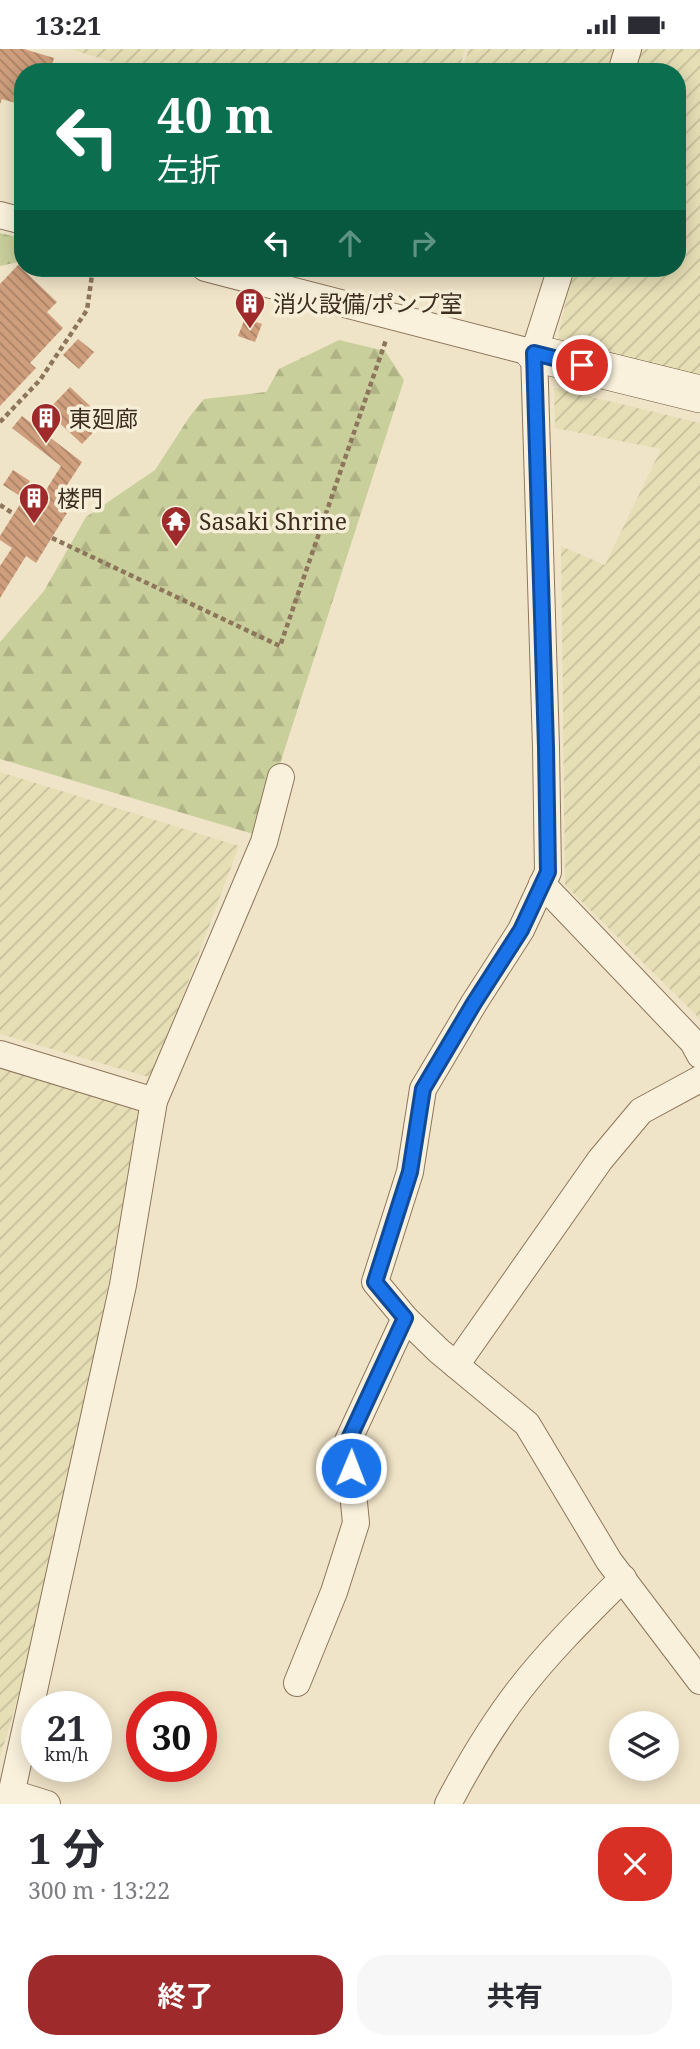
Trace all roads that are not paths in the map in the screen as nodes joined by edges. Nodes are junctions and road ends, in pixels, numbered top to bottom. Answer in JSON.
{"nodes":[{"id":1,"x":239,"y":277,"type":"edge"},
{"id":2,"x":558,"y":277,"type":"edge"},
{"id":3,"x":534,"y":353,"type":"junction"},
{"id":4,"x":700,"y":394,"type":"edge"},
{"id":5,"x":281,"y":777,"type":"dead end"},
{"id":6,"x":542,"y":884,"type":"junction"},
{"id":7,"x":0,"y":1054,"type":"edge"},
{"id":8,"x":700,"y":1055,"type":"edge"},
{"id":9,"x":700,"y":1079,"type":"edge"},
{"id":10,"x":154,"y":1101,"type":"junction"},
{"id":11,"x":405,"y":1318,"type":"junction"},
{"id":12,"x":456,"y":1365,"type":"junction"},
{"id":13,"x":623,"y":1578,"type":"junction"},
{"id":14,"x":700,"y":1681,"type":"edge"},
{"id":15,"x":297,"y":1683,"type":"dead end"},
{"id":16,"x":11,"y":1799,"type":"edge"},
{"id":17,"x":47,"y":1804,"type":"edge"},
{"id":18,"x":448,"y":1804,"type":"edge"}],
"edges":[{"from":1,"to":3,"type":"street"},
{"from":2,"to":3,"type":"street"},
{"from":3,"to":4,"type":"street"},
{"from":3,"to":6,"type":"street"},
{"from":5,"to":10,"type":"street"},
{"from":6,"to":8,"type":"street"},
{"from":6,"to":11,"type":"street"},
{"from":7,"to":10,"type":"street"},
{"from":9,"to":12,"type":"street"},
{"from":10,"to":16,"type":"street"},
{"from":11,"to":12,"type":"street"},
{"from":11,"to":15,"type":"street"},
{"from":12,"to":13,"type":"street"},
{"from":13,"to":14,"type":"street"},
{"from":13,"to":18,"type":"street"},
{"from":16,"to":17,"type":"street"}]}
